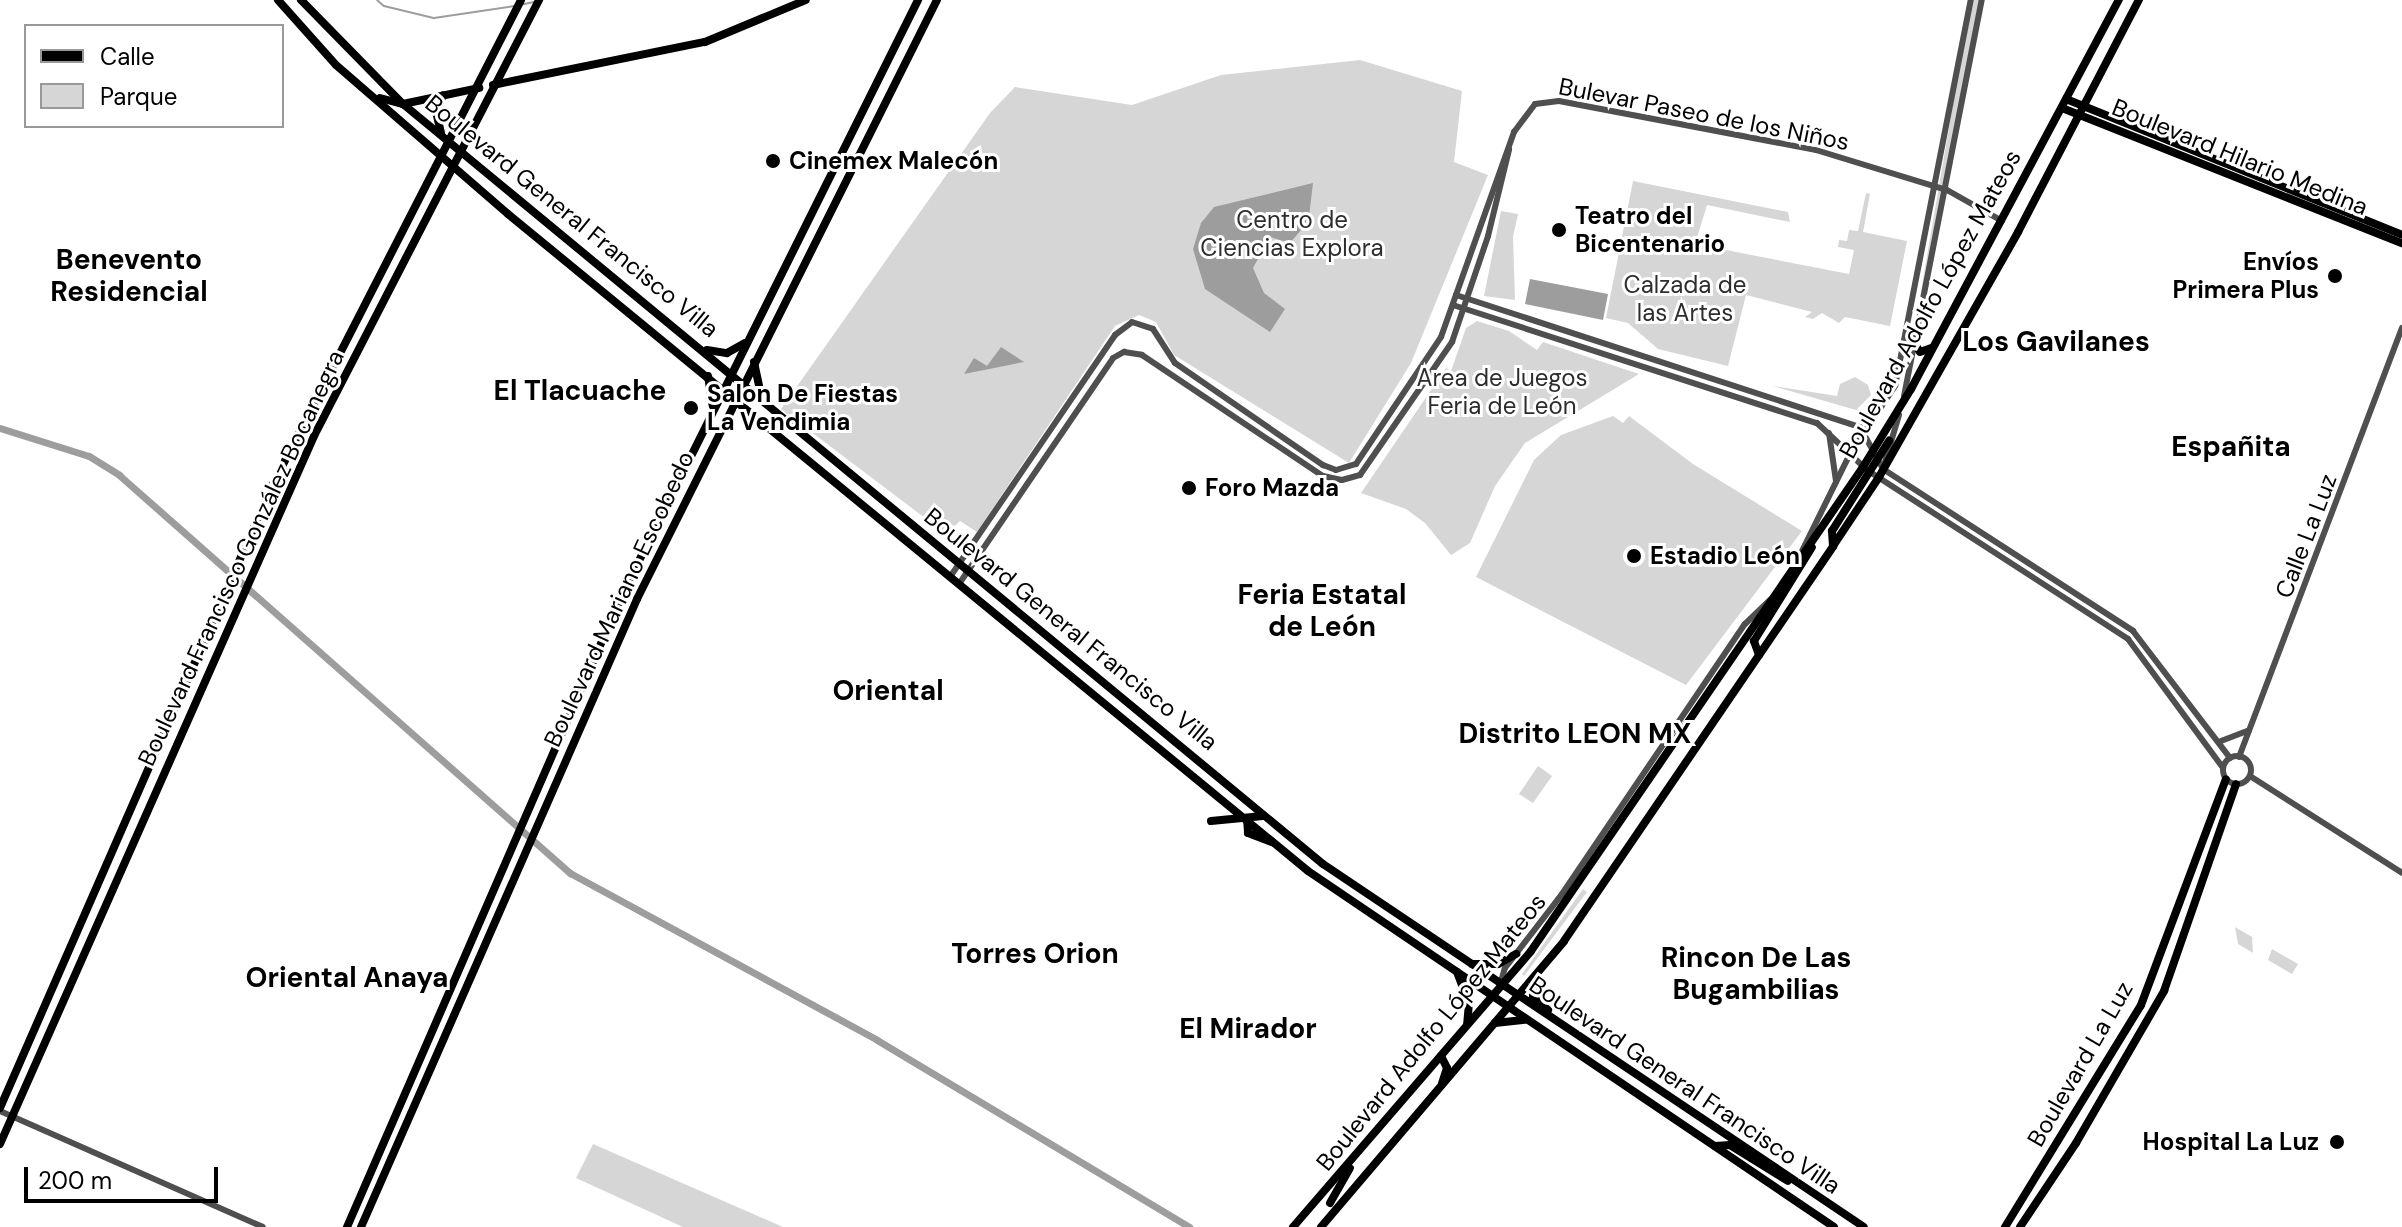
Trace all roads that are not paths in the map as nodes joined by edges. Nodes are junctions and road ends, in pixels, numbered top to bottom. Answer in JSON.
{"nodes":[{"id":1,"x":278,"y":0,"type":"edge"},
{"id":2,"x":301,"y":0,"type":"edge"},
{"id":3,"x":521,"y":0,"type":"edge"},
{"id":4,"x":539,"y":0,"type":"edge"},
{"id":5,"x":806,"y":0,"type":"edge"},
{"id":6,"x":918,"y":0,"type":"edge"},
{"id":7,"x":937,"y":0,"type":"edge"},
{"id":8,"x":1971,"y":0,"type":"edge"},
{"id":9,"x":1982,"y":0,"type":"edge"},
{"id":10,"x":2119,"y":0,"type":"edge"},
{"id":11,"x":2139,"y":0,"type":"edge"},
{"id":12,"x":350,"y":77,"type":"junction"},
{"id":13,"x":494,"y":85,"type":"junction"},
{"id":14,"x":477,"y":88,"type":"junction"},
{"id":15,"x":443,"y":95,"type":"junction"},
{"id":16,"x":403,"y":104,"type":"junction"},
{"id":17,"x":2064,"y":104,"type":"junction"},
{"id":18,"x":2082,"y":110,"type":"junction"},
{"id":19,"x":853,"y":134,"type":"junction"},
{"id":20,"x":443,"y":137,"type":"junction"},
{"id":21,"x":451,"y":145,"type":"junction"},
{"id":22,"x":1509,"y":147,"type":"junction"},
{"id":23,"x":861,"y":148,"type":"junction"},
{"id":24,"x":461,"y":153,"type":"junction"},
{"id":25,"x":444,"y":157,"type":"junction"},
{"id":26,"x":455,"y":166,"type":"junction"},
{"id":27,"x":467,"y":177,"type":"junction"},
{"id":28,"x":449,"y":180,"type":"junction"},
{"id":29,"x":1937,"y":187,"type":"junction"},
{"id":30,"x":1947,"y":190,"type":"junction"},
{"id":31,"x":2002,"y":221,"type":"junction"},
{"id":32,"x":2402,"y":235,"type":"edge"},
{"id":33,"x":2402,"y":243,"type":"edge"},
{"id":34,"x":1456,"y":295,"type":"junction"},
{"id":35,"x":1469,"y":298,"type":"junction"},
{"id":36,"x":1453,"y":305,"type":"junction"},
{"id":37,"x":1465,"y":309,"type":"junction"},
{"id":38,"x":2402,"y":328,"type":"edge"},
{"id":39,"x":749,"y":339,"type":"junction"},
{"id":40,"x":1915,"y":344,"type":"junction"},
{"id":41,"x":1935,"y":345,"type":"junction"},
{"id":42,"x":700,"y":347,"type":"junction"},
{"id":43,"x":754,"y":358,"type":"junction"},
{"id":44,"x":731,"y":373,"type":"junction"},
{"id":45,"x":707,"y":376,"type":"junction"},
{"id":46,"x":741,"y":385,"type":"junction"},
{"id":47,"x":722,"y":390,"type":"junction"},
{"id":48,"x":734,"y":400,"type":"junction"},
{"id":49,"x":764,"y":403,"type":"junction"},
{"id":50,"x":1903,"y":404,"type":"junction"},
{"id":51,"x":713,"y":410,"type":"junction"},
{"id":52,"x":1864,"y":432,"type":"junction"},
{"id":53,"x":1829,"y":433,"type":"junction"},
{"id":54,"x":1889,"y":441,"type":"junction"},
{"id":55,"x":1875,"y":447,"type":"junction"},
{"id":56,"x":1033,"y":454,"type":"junction"},
{"id":57,"x":1850,"y":454,"type":"junction"},
{"id":58,"x":1879,"y":459,"type":"junction"},
{"id":59,"x":1043,"y":460,"type":"junction"},
{"id":60,"x":1874,"y":471,"type":"junction"},
{"id":61,"x":1836,"y":487,"type":"junction"},
{"id":62,"x":1964,"y":522,"type":"junction"},
{"id":63,"x":1818,"y":530,"type":"junction"},
{"id":64,"x":1959,"y":530,"type":"junction"},
{"id":65,"x":1798,"y":562,"type":"junction"},
{"id":66,"x":958,"y":563,"type":"junction"},
{"id":67,"x":967,"y":571,"type":"junction"},
{"id":68,"x":950,"y":577,"type":"junction"},
{"id":69,"x":959,"y":584,"type":"junction"},
{"id":70,"x":1775,"y":596,"type":"junction"},
{"id":71,"x":2133,"y":631,"type":"junction"},
{"id":72,"x":2128,"y":639,"type":"junction"},
{"id":73,"x":1759,"y":655,"type":"junction"},
{"id":74,"x":2249,"y":730,"type":"junction"},
{"id":75,"x":2221,"y":741,"type":"junction"},
{"id":76,"x":2239,"y":757,"type":"junction"},
{"id":77,"x":2230,"y":758,"type":"junction"},
{"id":78,"x":2223,"y":768,"type":"junction"},
{"id":79,"x":2250,"y":776,"type":"junction"},
{"id":80,"x":2226,"y":779,"type":"junction"},
{"id":81,"x":2236,"y":784,"type":"junction"},
{"id":82,"x":1247,"y":818,"type":"junction"},
{"id":83,"x":1211,"y":821,"type":"dead end"},
{"id":84,"x":1280,"y":826,"type":"junction"},
{"id":85,"x":1323,"y":864,"type":"junction"},
{"id":86,"x":1308,"y":871,"type":"junction"},
{"id":87,"x":2402,"y":873,"type":"edge"},
{"id":88,"x":1516,"y":954,"type":"junction"},
{"id":89,"x":1469,"y":964,"type":"junction"},
{"id":90,"x":1543,"y":967,"type":"junction"},
{"id":91,"x":1456,"y":972,"type":"junction"},
{"id":92,"x":1500,"y":985,"type":"junction"},
{"id":93,"x":1491,"y":996,"type":"junction"},
{"id":94,"x":1519,"y":997,"type":"junction"},
{"id":95,"x":1509,"y":1008,"type":"junction"},
{"id":96,"x":1527,"y":1020,"type":"junction"},
{"id":97,"x":1494,"y":1023,"type":"junction"},
{"id":98,"x":1467,"y":1024,"type":"junction"},
{"id":99,"x":1571,"y":1032,"type":"junction"},
{"id":100,"x":1441,"y":1056,"type":"junction"},
{"id":101,"x":1440,"y":1087,"type":"junction"},
{"id":102,"x":0,"y":1110,"type":"edge"},
{"id":103,"x":12,"y":1116,"type":"junction"},
{"id":104,"x":0,"y":1144,"type":"edge"},
{"id":105,"x":1715,"y":1146,"type":"junction"},
{"id":106,"x":1351,"y":1163,"type":"junction"},
{"id":107,"x":1797,"y":1184,"type":"junction"},
{"id":108,"x":1330,"y":1203,"type":"dead end"},
{"id":109,"x":263,"y":1227,"type":"edge"},
{"id":110,"x":347,"y":1227,"type":"edge"},
{"id":111,"x":361,"y":1227,"type":"edge"},
{"id":112,"x":1293,"y":1227,"type":"edge"},
{"id":113,"x":1321,"y":1227,"type":"edge"},
{"id":114,"x":1834,"y":1227,"type":"edge"},
{"id":115,"x":1864,"y":1227,"type":"edge"},
{"id":116,"x":2005,"y":1227,"type":"edge"},
{"id":117,"x":2020,"y":1227,"type":"edge"}],
"edges":[{"from":1,"to":12,"type":"main road","name":"Boulevard General Francisco Villa"},
{"from":2,"to":16,"type":"main road","name":"Boulevard General Francisco Villa"},
{"from":3,"to":14,"type":"main road","name":"Boulevard Francisco González Bocanegra"},
{"from":4,"to":13,"type":"main road","name":"Boulevard Francisco González Bocanegra"},
{"from":5,"to":13,"type":"main road"},
{"from":6,"to":19,"type":"main road","name":"Boulevard Mariano Escobedo"},
{"from":7,"to":23,"type":"main road","name":"Boulevard Mariano Escobedo"},
{"from":8,"to":29,"type":"street"},
{"from":9,"to":30,"type":"street"},
{"from":10,"to":17,"type":"main road","name":"Boulevard Adolfo López Mateos"},
{"from":11,"to":18,"type":"main road","name":"Boulevard Adolfo López Mateos"},
{"from":12,"to":16,"type":"main road"},
{"from":12,"to":25,"type":"main road","name":"Boulevard General Francisco Villa"},
{"from":13,"to":14,"type":"main road"},
{"from":13,"to":24,"type":"main road","name":"Boulevard Francisco González Bocanegra"},
{"from":14,"to":15,"type":"main road"},
{"from":14,"to":21,"type":"main road","name":"Boulevard Francisco González Bocanegra"},
{"from":15,"to":16,"type":"main road"},
{"from":15,"to":20,"type":"main road"},
{"from":16,"to":20,"type":"main road","name":"Boulevard General Francisco Villa"},
{"from":17,"to":18,"type":"main road","name":"Boulevard Hilario Medina"},
{"from":17,"to":31,"type":"main road","name":"Boulevard Adolfo López Mateos"},
{"from":18,"to":32,"type":"main road","name":"Boulevard Hilario Medina"},
{"from":18,"to":33,"type":"main road","name":"Boulevard Hilario Medina"},
{"from":18,"to":60,"type":"main road","name":"Boulevard Adolfo López Mateos"},
{"from":19,"to":23,"type":"main road"},
{"from":19,"to":39,"type":"main road","name":"Boulevard Mariano Escobedo"},
{"from":20,"to":21,"type":"main road","name":"Boulevard General Francisco Villa"},
{"from":21,"to":24,"type":"main road","name":"Boulevard General Francisco Villa"},
{"from":21,"to":25,"type":"main road","name":"Boulevard Francisco González Bocanegra"},
{"from":22,"to":29,"type":"street","name":"Bulevar Paseo de los Niños"},
{"from":22,"to":34,"type":"street","name":"Bulevar Paseo de los Niños"},
{"from":22,"to":35,"type":"street","name":"Bulevar Paseo de los Niños"},
{"from":23,"to":43,"type":"main road","name":"Boulevard Mariano Escobedo"},
{"from":24,"to":26,"type":"main road","name":"Boulevard Francisco González Bocanegra"},
{"from":24,"to":42,"type":"main road","name":"Boulevard General Francisco Villa"},
{"from":25,"to":26,"type":"main road","name":"Boulevard General Francisco Villa"},
{"from":25,"to":102,"type":"main road","name":"Boulevard Francisco González Bocanegra"},
{"from":26,"to":27,"type":"main road","name":"Boulevard General Francisco Villa"},
{"from":26,"to":28,"type":"main road","name":"Boulevard Francisco González Bocanegra"},
{"from":27,"to":28,"type":"main road"},
{"from":27,"to":45,"type":"main road","name":"Boulevard General Francisco Villa"},
{"from":28,"to":103,"type":"main road","name":"Boulevard Francisco González Bocanegra"},
{"from":29,"to":30,"type":"street","name":"Bulevar Paseo de los Niños"},
{"from":29,"to":52,"type":"street"},
{"from":30,"to":31,"type":"street","name":"Bulevar Paseo de los Niños"},
{"from":30,"to":40,"type":"street"},
{"from":31,"to":41,"type":"main road","name":"Boulevard Adolfo López Mateos"},
{"from":34,"to":35,"type":"street"},
{"from":34,"to":36,"type":"street","name":"Bulevar Paseo de los Niños"},
{"from":35,"to":37,"type":"street","name":"Bulevar Paseo de los Niños"},
{"from":35,"to":52,"type":"street"},
{"from":36,"to":37,"type":"street"},
{"from":36,"to":56,"type":"street","name":"Bulevar Paseo de los Niños"},
{"from":37,"to":53,"type":"street"},
{"from":37,"to":59,"type":"street","name":"Bulevar Paseo de los Niños"},
{"from":38,"to":74,"type":"street","name":"Calle La Luz"},
{"from":39,"to":42,"type":"main road"},
{"from":39,"to":44,"type":"main road","name":"Boulevard Mariano Escobedo"},
{"from":40,"to":41,"type":"main road"},
{"from":40,"to":50,"type":"street"},
{"from":41,"to":50,"type":"main road","name":"Boulevard Adolfo López Mateos"},
{"from":42,"to":44,"type":"main road","name":"Boulevard General Francisco Villa"},
{"from":43,"to":46,"type":"main road","name":"Boulevard Mariano Escobedo"},
{"from":43,"to":49,"type":"main road"},
{"from":44,"to":46,"type":"main road","name":"Boulevard General Francisco Villa"},
{"from":44,"to":47,"type":"main road","name":"Boulevard Mariano Escobedo"},
{"from":45,"to":47,"type":"main road","name":"Boulevard General Francisco Villa"},
{"from":45,"to":51,"type":"main road"},
{"from":46,"to":48,"type":"main road","name":"Boulevard Mariano Escobedo"},
{"from":46,"to":49,"type":"main road","name":"Boulevard General Francisco Villa"},
{"from":47,"to":48,"type":"main road","name":"Boulevard General Francisco Villa"},
{"from":47,"to":51,"type":"main road","name":"Boulevard Mariano Escobedo"},
{"from":48,"to":68,"type":"main road","name":"Boulevard General Francisco Villa"},
{"from":48,"to":111,"type":"main road","name":"Boulevard Mariano Escobedo"},
{"from":49,"to":66,"type":"main road","name":"Boulevard General Francisco Villa"},
{"from":50,"to":54,"type":"street"},
{"from":50,"to":55,"type":"main road","name":"Boulevard Adolfo López Mateos"},
{"from":51,"to":110,"type":"main road","name":"Boulevard Mariano Escobedo"},
{"from":52,"to":55,"type":"street"},
{"from":52,"to":57,"type":"street"},
{"from":53,"to":57,"type":"street"},
{"from":53,"to":61,"type":"street"},
{"from":54,"to":58,"type":"main road"},
{"from":54,"to":60,"type":"street"},
{"from":55,"to":58,"type":"street"},
{"from":55,"to":60,"type":"main road","name":"Boulevard Adolfo López Mateos"},
{"from":56,"to":59,"type":"street"},
{"from":56,"to":66,"type":"street","name":"Bulevar Paseo de los Niños"},
{"from":57,"to":60,"type":"street"},
{"from":57,"to":61,"type":"street"},
{"from":58,"to":60,"type":"main road"},
{"from":59,"to":67,"type":"street","name":"Bulevar Paseo de los Niños"},
{"from":60,"to":62,"type":"street"},
{"from":60,"to":63,"type":"main road","name":"Boulevard Adolfo López Mateos"},
{"from":60,"to":64,"type":"street"},
{"from":60,"to":73,"type":"main road","name":"Boulevard Adolfo López Mateos"},
{"from":61,"to":65,"type":"street"},
{"from":62,"to":64,"type":"street"},
{"from":62,"to":71,"type":"street"},
{"from":63,"to":65,"type":"main road","name":"Boulevard Adolfo López Mateos"},
{"from":63,"to":73,"type":"main road"},
{"from":64,"to":72,"type":"street"},
{"from":65,"to":70,"type":"main road","name":"Boulevard Adolfo López Mateos"},
{"from":66,"to":67,"type":"main road","name":"Boulevard General Francisco Villa"},
{"from":66,"to":68,"type":"street","name":"Bulevar Paseo de los Niños"},
{"from":67,"to":69,"type":"street","name":"Bulevar Paseo de los Niños"},
{"from":67,"to":84,"type":"main road","name":"Boulevard General Francisco Villa"},
{"from":68,"to":69,"type":"main road","name":"Boulevard General Francisco Villa"},
{"from":69,"to":82,"type":"main road","name":"Boulevard General Francisco Villa"},
{"from":70,"to":88,"type":"street"},
{"from":70,"to":92,"type":"main road","name":"Boulevard Adolfo López Mateos"},
{"from":71,"to":72,"type":"street"},
{"from":71,"to":75,"type":"street"},
{"from":72,"to":78,"type":"street"},
{"from":73,"to":90,"type":"main road","name":"Boulevard Adolfo López Mateos"},
{"from":74,"to":75,"type":"street"},
{"from":74,"to":76,"type":"street","name":"Calle La Luz"},
{"from":75,"to":77,"type":"street"},
{"from":76,"to":77,"type":"street"},
{"from":76,"to":79,"type":"street"},
{"from":77,"to":78,"type":"street"},
{"from":78,"to":80,"type":"street"},
{"from":79,"to":81,"type":"street"},
{"from":79,"to":87,"type":"street"},
{"from":80,"to":81,"type":"street"},
{"from":80,"to":116,"type":"main road","name":"Boulevard La Luz"},
{"from":81,"to":117,"type":"main road","name":"Boulevard La Luz"},
{"from":82,"to":83,"type":"main road"},
{"from":82,"to":84,"type":"main road"},
{"from":82,"to":86,"type":"main road","name":"Boulevard General Francisco Villa"},
{"from":84,"to":85,"type":"main road","name":"Boulevard General Francisco Villa"},
{"from":85,"to":86,"type":"main road"},
{"from":85,"to":89,"type":"main road","name":"Boulevard General Francisco Villa"},
{"from":86,"to":91,"type":"main road","name":"Boulevard General Francisco Villa"},
{"from":88,"to":89,"type":"main road"},
{"from":88,"to":92,"type":"street"},
{"from":89,"to":92,"type":"main road","name":"Boulevard General Francisco Villa"},
{"from":90,"to":94,"type":"main road","name":"Boulevard Adolfo López Mateos"},
{"from":90,"to":99,"type":"main road"},
{"from":91,"to":93,"type":"main road","name":"Boulevard General Francisco Villa"},
{"from":91,"to":98,"type":"main road"},
{"from":92,"to":93,"type":"main road","name":"Boulevard Adolfo López Mateos"},
{"from":92,"to":94,"type":"main road","name":"Boulevard General Francisco Villa"},
{"from":93,"to":95,"type":"main road","name":"Boulevard General Francisco Villa"},
{"from":93,"to":98,"type":"main road","name":"Boulevard Adolfo López Mateos"},
{"from":94,"to":95,"type":"main road","name":"Boulevard Adolfo López Mateos"},
{"from":94,"to":99,"type":"main road","name":"Boulevard General Francisco Villa"},
{"from":95,"to":96,"type":"main road","name":"Boulevard General Francisco Villa"},
{"from":95,"to":97,"type":"main road","name":"Boulevard Adolfo López Mateos"},
{"from":96,"to":97,"type":"main road"},
{"from":96,"to":105,"type":"main road","name":"Boulevard General Francisco Villa"},
{"from":97,"to":101,"type":"main road","name":"Boulevard Adolfo López Mateos"},
{"from":98,"to":100,"type":"main road","name":"Boulevard Adolfo López Mateos"},
{"from":99,"to":107,"type":"main road","name":"Boulevard General Francisco Villa"},
{"from":100,"to":101,"type":"main road"},
{"from":100,"to":106,"type":"main road","name":"Boulevard Adolfo López Mateos"},
{"from":101,"to":113,"type":"main road","name":"Boulevard Adolfo López Mateos"},
{"from":102,"to":103,"type":"street"},
{"from":103,"to":104,"type":"main road","name":"Boulevard Francisco González Bocanegra"},
{"from":103,"to":109,"type":"street"},
{"from":105,"to":107,"type":"main road"},
{"from":105,"to":114,"type":"main road","name":"Boulevard General Francisco Villa"},
{"from":106,"to":108,"type":"main road"},
{"from":106,"to":112,"type":"main road","name":"Boulevard Adolfo López Mateos"},
{"from":107,"to":115,"type":"main road","name":"Boulevard General Francisco Villa"}]}
